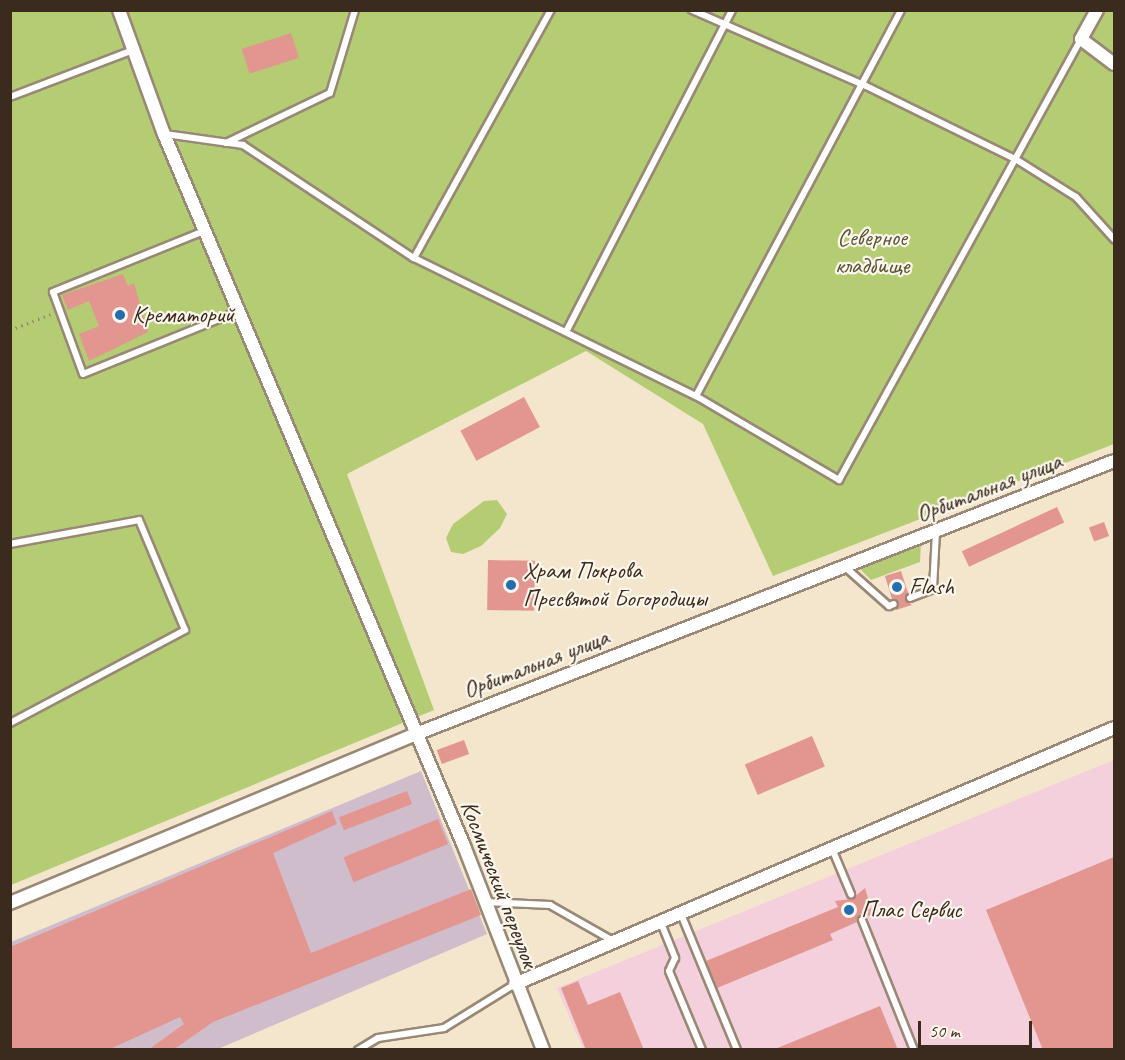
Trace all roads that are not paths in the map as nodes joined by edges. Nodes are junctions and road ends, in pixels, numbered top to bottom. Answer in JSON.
{"nodes":[{"id":1,"x":119,"y":10,"type":"edge"},
{"id":2,"x":355,"y":10,"type":"edge"},
{"id":3,"x":551,"y":10,"type":"edge"},
{"id":4,"x":692,"y":10,"type":"edge"},
{"id":5,"x":732,"y":10,"type":"edge"},
{"id":6,"x":901,"y":10,"type":"edge"},
{"id":7,"x":1097,"y":10,"type":"edge"},
{"id":8,"x":724,"y":27,"type":"junction"},
{"id":9,"x":1081,"y":39,"type":"junction"},
{"id":10,"x":134,"y":50,"type":"junction"},
{"id":11,"x":1114,"y":64,"type":"edge"},
{"id":12,"x":864,"y":85,"type":"junction"},
{"id":13,"x":10,"y":97,"type":"edge"},
{"id":14,"x":164,"y":134,"type":"junction"},
{"id":15,"x":225,"y":143,"type":"junction"},
{"id":16,"x":1017,"y":159,"type":"junction"},
{"id":17,"x":205,"y":231,"type":"junction"},
{"id":18,"x":1114,"y":239,"type":"edge"},
{"id":19,"x":414,"y":258,"type":"junction"},
{"id":20,"x":238,"y":311,"type":"junction"},
{"id":21,"x":567,"y":330,"type":"junction"},
{"id":22,"x":696,"y":396,"type":"junction"},
{"id":23,"x":1114,"y":461,"type":"edge"},
{"id":24,"x":936,"y":531,"type":"junction"},
{"id":25,"x":10,"y":544,"type":"edge"},
{"id":26,"x":845,"y":567,"type":"junction"},
{"id":27,"x":910,"y":598,"type":"dead end"},
{"id":28,"x":894,"y":604,"type":"dead end"},
{"id":29,"x":10,"y":723,"type":"edge"},
{"id":30,"x":1114,"y":728,"type":"edge"},
{"id":31,"x":416,"y":734,"type":"junction"},
{"id":32,"x":833,"y":851,"type":"junction"},
{"id":33,"x":851,"y":894,"type":"dead end"},
{"id":34,"x":485,"y":902,"type":"junction"},
{"id":35,"x":10,"y":903,"type":"edge"},
{"id":36,"x":681,"y":914,"type":"junction"},
{"id":37,"x":862,"y":920,"type":"dead end"},
{"id":38,"x":661,"y":923,"type":"junction"},
{"id":39,"x":614,"y":942,"type":"junction"},
{"id":40,"x":515,"y":984,"type":"junction"},
{"id":41,"x":358,"y":1050,"type":"edge"},
{"id":42,"x":543,"y":1050,"type":"edge"},
{"id":43,"x":702,"y":1050,"type":"edge"},
{"id":44,"x":737,"y":1050,"type":"edge"},
{"id":45,"x":914,"y":1050,"type":"edge"}],
"edges":[{"from":1,"to":10,"type":"street","name":"Космический переулок"},
{"from":2,"to":15,"type":"lane"},
{"from":3,"to":19,"type":"lane"},
{"from":4,"to":8,"type":"lane"},
{"from":5,"to":8,"type":"lane"},
{"from":6,"to":12,"type":"lane"},
{"from":7,"to":9,"type":"street"},
{"from":8,"to":12,"type":"lane"},
{"from":8,"to":21,"type":"lane"},
{"from":9,"to":11,"type":"street"},
{"from":9,"to":16,"type":"lane"},
{"from":10,"to":13,"type":"lane"},
{"from":10,"to":14,"type":"street","name":"Космический переулок"},
{"from":12,"to":16,"type":"lane"},
{"from":12,"to":22,"type":"lane"},
{"from":14,"to":15,"type":"lane"},
{"from":14,"to":17,"type":"street","name":"Космический переулок"},
{"from":15,"to":19,"type":"lane"},
{"from":16,"to":18,"type":"lane"},
{"from":16,"to":22,"type":"lane"},
{"from":17,"to":20,"type":"street","name":"Космический переулок"},
{"from":17,"to":20,"type":"lane"},
{"from":19,"to":21,"type":"lane"},
{"from":20,"to":31,"type":"street","name":"Космический переулок"},
{"from":21,"to":22,"type":"lane"},
{"from":23,"to":24,"type":"street","name":"Орбитальная улица"},
{"from":24,"to":26,"type":"street","name":"Орбитальная улица"},
{"from":24,"to":27,"type":"lane"},
{"from":25,"to":29,"type":"lane"},
{"from":26,"to":28,"type":"lane"},
{"from":26,"to":31,"type":"street","name":"Орбитальная улица"},
{"from":30,"to":32,"type":"street"},
{"from":31,"to":34,"type":"street","name":"Космический переулок"},
{"from":31,"to":35,"type":"street","name":"Орбитальная улица"},
{"from":32,"to":33,"type":"lane"},
{"from":32,"to":36,"type":"street"},
{"from":34,"to":39,"type":"lane"},
{"from":34,"to":40,"type":"street","name":"Космический переулок"},
{"from":36,"to":38,"type":"street"},
{"from":36,"to":44,"type":"lane"},
{"from":37,"to":45,"type":"lane"},
{"from":38,"to":39,"type":"street"},
{"from":38,"to":43,"type":"lane"},
{"from":39,"to":40,"type":"street"},
{"from":40,"to":41,"type":"lane"},
{"from":40,"to":42,"type":"street","name":"Космический переулок"}]}
